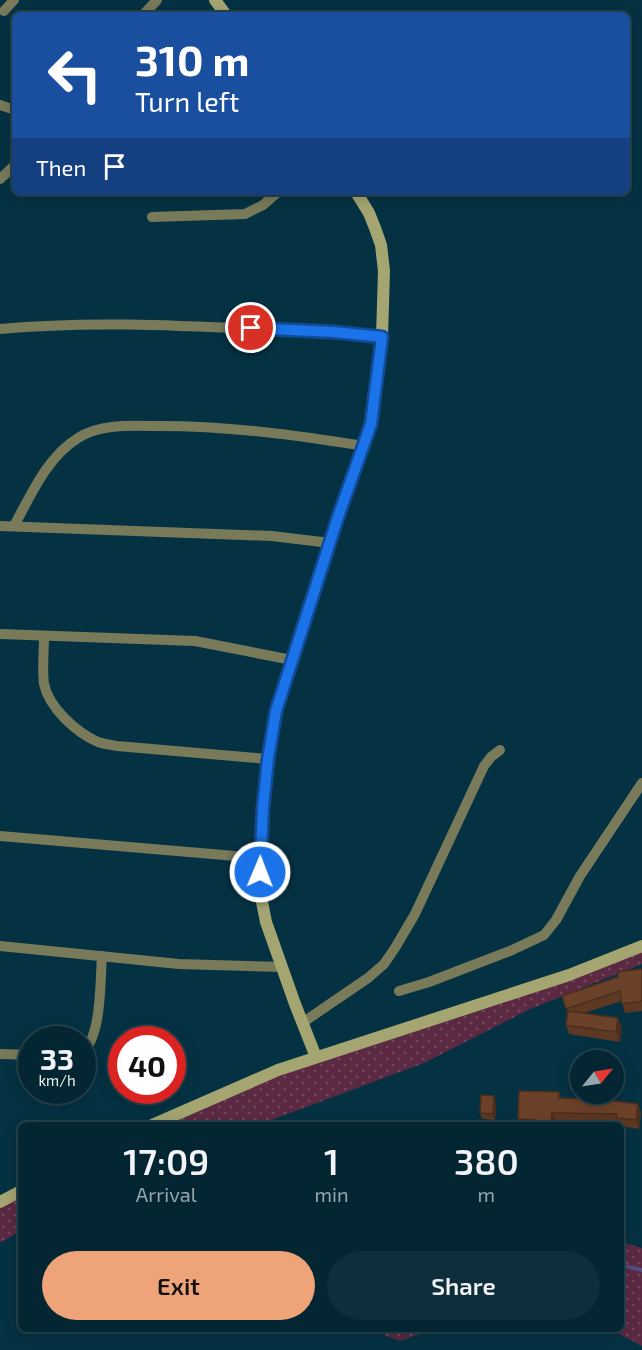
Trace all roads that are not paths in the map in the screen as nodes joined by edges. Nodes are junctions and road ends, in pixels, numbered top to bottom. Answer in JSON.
{"nodes":[{"id":1,"x":14,"y":0,"type":"edge"},
{"id":2,"x":157,"y":0,"type":"edge"},
{"id":3,"x":4,"y":11,"type":"dead end"},
{"id":4,"x":146,"y":12,"type":"edge"},
{"id":5,"x":12,"y":168,"type":"edge"},
{"id":6,"x":0,"y":179,"type":"edge"},
{"id":7,"x":275,"y":195,"type":"edge"},
{"id":8,"x":358,"y":195,"type":"edge"},
{"id":9,"x":152,"y":217,"type":"dead end"},
{"id":10,"x":0,"y":329,"type":"edge"},
{"id":11,"x":382,"y":337,"type":"junction"},
{"id":12,"x":364,"y":446,"type":"junction"},
{"id":13,"x":0,"y":526,"type":"edge"},
{"id":14,"x":14,"y":526,"type":"junction"},
{"id":15,"x":330,"y":543,"type":"junction"},
{"id":16,"x":0,"y":634,"type":"edge"},
{"id":17,"x":44,"y":636,"type":"junction"},
{"id":18,"x":292,"y":660,"type":"junction"},
{"id":19,"x":500,"y":750,"type":"dead end"},
{"id":20,"x":268,"y":759,"type":"junction"},
{"id":21,"x":642,"y":783,"type":"edge"},
{"id":22,"x":0,"y":836,"type":"edge"},
{"id":23,"x":259,"y":858,"type":"junction"},
{"id":24,"x":642,"y":945,"type":"edge"},
{"id":25,"x":0,"y":946,"type":"edge"},
{"id":26,"x":102,"y":956,"type":"junction"},
{"id":27,"x":281,"y":967,"type":"junction"},
{"id":28,"x":399,"y":991,"type":"dead end"},
{"id":29,"x":302,"y":1023,"type":"junction"},
{"id":30,"x":96,"y":1028,"type":"edge"},
{"id":31,"x":0,"y":1054,"type":"edge"},
{"id":32,"x":18,"y":1055,"type":"edge"},
{"id":33,"x":316,"y":1057,"type":"junction"},
{"id":34,"x":159,"y":1122,"type":"edge"},
{"id":35,"x":18,"y":1193,"type":"edge"},
{"id":36,"x":0,"y":1202,"type":"edge"}],
"edges":[{"from":1,"to":3,"type":"street"},
{"from":2,"to":4,"type":"street"},
{"from":5,"to":6,"type":"street"},
{"from":7,"to":9,"type":"street"},
{"from":8,"to":11,"type":"street"},
{"from":10,"to":11,"type":"street"},
{"from":11,"to":12,"type":"street"},
{"from":12,"to":14,"type":"street"},
{"from":12,"to":15,"type":"street"},
{"from":13,"to":14,"type":"street"},
{"from":14,"to":15,"type":"street"},
{"from":15,"to":18,"type":"street"},
{"from":16,"to":17,"type":"street"},
{"from":17,"to":18,"type":"street"},
{"from":17,"to":20,"type":"street"},
{"from":18,"to":20,"type":"street"},
{"from":19,"to":29,"type":"street"},
{"from":20,"to":23,"type":"street"},
{"from":21,"to":28,"type":"street"},
{"from":22,"to":23,"type":"street"},
{"from":23,"to":27,"type":"street"},
{"from":24,"to":33,"type":"street"},
{"from":25,"to":26,"type":"street"},
{"from":26,"to":27,"type":"street"},
{"from":26,"to":30,"type":"street"},
{"from":27,"to":29,"type":"street"},
{"from":29,"to":33,"type":"street"},
{"from":31,"to":32,"type":"street"},
{"from":33,"to":34,"type":"street"},
{"from":35,"to":36,"type":"street"}]}
